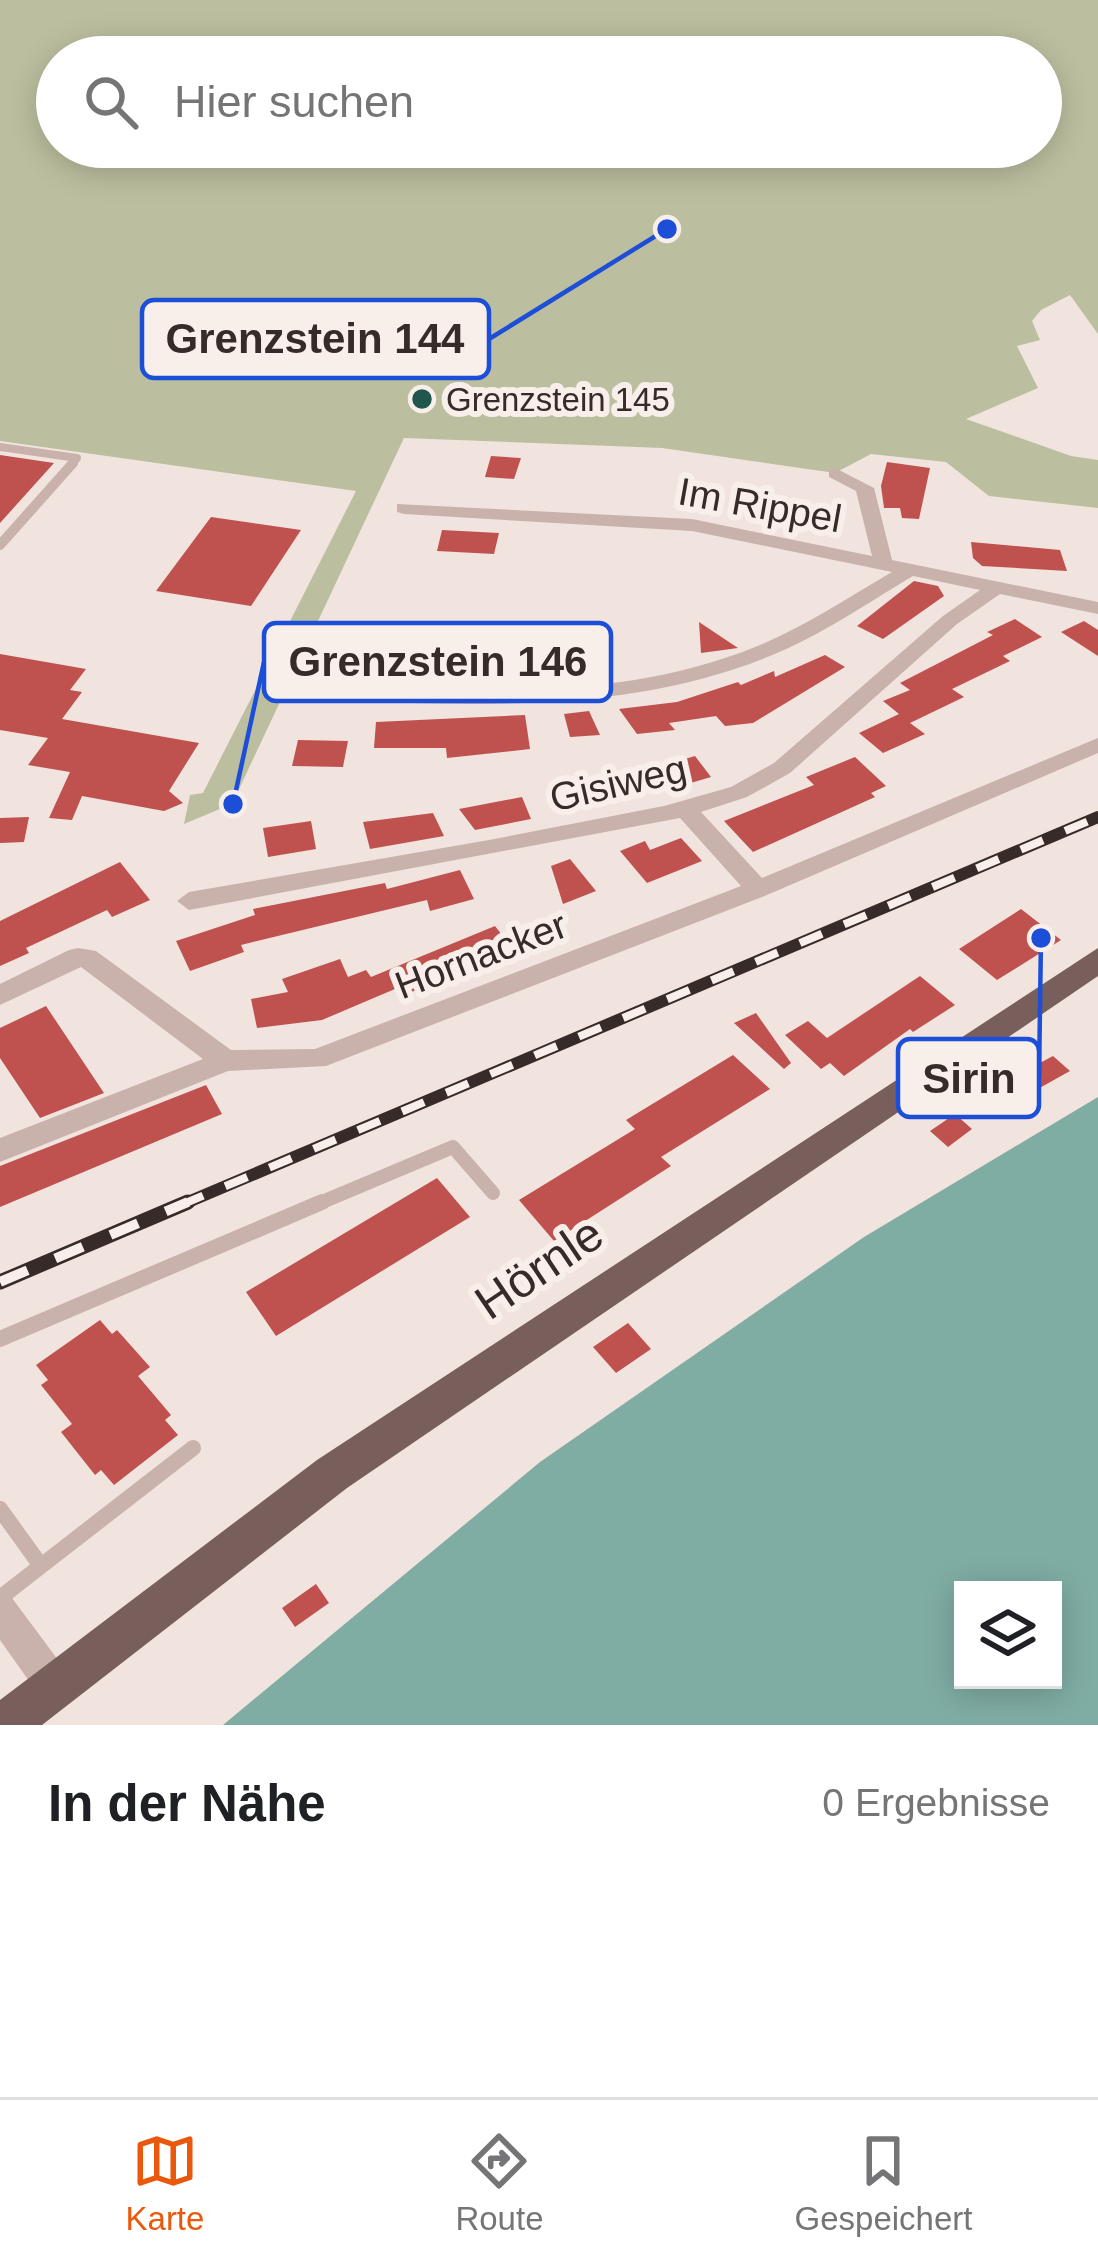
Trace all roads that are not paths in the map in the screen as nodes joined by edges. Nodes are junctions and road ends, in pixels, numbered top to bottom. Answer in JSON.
{"nodes":[{"id":1,"x":0,"y":447,"type":"edge"},
{"id":2,"x":835,"y":473,"type":"dead end"},
{"id":3,"x":404,"y":508,"type":"dead end"},
{"id":4,"x":0,"y":545,"type":"edge"},
{"id":5,"x":884,"y":563,"type":"junction"},
{"id":6,"x":911,"y":569,"type":"junction"},
{"id":7,"x":996,"y":588,"type":"junction"},
{"id":8,"x":1098,"y":608,"type":"edge"},
{"id":9,"x":327,"y":693,"type":"dead end"},
{"id":10,"x":1098,"y":745,"type":"edge"},
{"id":11,"x":684,"y":808,"type":"junction"},
{"id":12,"x":758,"y":889,"type":"junction"},
{"id":13,"x":188,"y":901,"type":"dead end"},
{"id":14,"x":1098,"y":960,"type":"edge"},
{"id":15,"x":0,"y":994,"type":"edge"},
{"id":16,"x":226,"y":1060,"type":"junction"},
{"id":17,"x":0,"y":1150,"type":"edge"},
{"id":18,"x":493,"y":1193,"type":"dead end"},
{"id":19,"x":0,"y":1339,"type":"edge"},
{"id":20,"x":193,"y":1448,"type":"dead end"},
{"id":21,"x":0,"y":1509,"type":"edge"},
{"id":22,"x":41,"y":1566,"type":"junction"},
{"id":23,"x":0,"y":1598,"type":"edge"},
{"id":24,"x":0,"y":1610,"type":"edge"},
{"id":25,"x":54,"y":1685,"type":"junction"},
{"id":26,"x":5,"y":1725,"type":"edge"}],
"edges":[{"from":1,"to":4,"type":"lane"},
{"from":2,"to":5,"type":"street"},
{"from":3,"to":5,"type":"street","name":"Im Rippel"},
{"from":5,"to":6,"type":"street","name":"Im Rippel"},
{"from":6,"to":7,"type":"street","name":"Im Rippel"},
{"from":6,"to":9,"type":"street"},
{"from":7,"to":8,"type":"street","name":"Im Rippel"},
{"from":7,"to":11,"type":"street","name":"Gisiweg"},
{"from":10,"to":12,"type":"street","name":"Hornacker"},
{"from":11,"to":12,"type":"street"},
{"from":11,"to":13,"type":"street","name":"Gisiweg"},
{"from":12,"to":16,"type":"street","name":"Hornacker"},
{"from":14,"to":25,"type":"main road","name":"Hörnle"},
{"from":15,"to":16,"type":"street"},
{"from":16,"to":17,"type":"street","name":"Hornacker"},
{"from":18,"to":19,"type":"lane"},
{"from":20,"to":22,"type":"lane"},
{"from":21,"to":22,"type":"lane"},
{"from":22,"to":23,"type":"lane"},
{"from":24,"to":25,"type":"street"},
{"from":25,"to":26,"type":"main road","name":"Hörnle"}]}
